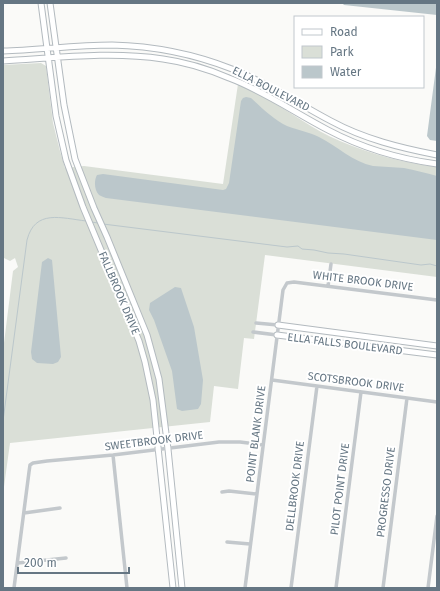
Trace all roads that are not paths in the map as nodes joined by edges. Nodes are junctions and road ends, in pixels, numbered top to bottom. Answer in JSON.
{"nodes":[{"id":1,"x":41,"y":3,"type":"edge"},
{"id":2,"x":50,"y":3,"type":"edge"},
{"id":3,"x":56,"y":48,"type":"junction"},
{"id":4,"x":47,"y":49,"type":"junction"},
{"id":5,"x":172,"y":51,"type":"junction"},
{"id":6,"x":3,"y":52,"type":"edge"},
{"id":7,"x":48,"y":58,"type":"junction"},
{"id":8,"x":58,"y":58,"type":"junction"},
{"id":9,"x":170,"y":60,"type":"junction"},
{"id":10,"x":3,"y":61,"type":"edge"},
{"id":11,"x":250,"y":76,"type":"junction"},
{"id":12,"x":246,"y":84,"type":"junction"},
{"id":13,"x":402,"y":147,"type":"junction"},
{"id":14,"x":73,"y":149,"type":"junction"},
{"id":15,"x":64,"y":152,"type":"junction"},
{"id":16,"x":437,"y":155,"type":"edge"},
{"id":17,"x":399,"y":156,"type":"junction"},
{"id":18,"x":437,"y":164,"type":"edge"},
{"id":19,"x":97,"y":214,"type":"junction"},
{"id":20,"x":87,"y":217,"type":"junction"},
{"id":21,"x":331,"y":264,"type":"dead end"},
{"id":22,"x":286,"y":283,"type":"joint"},
{"id":23,"x":328,"y":286,"type":"junction"},
{"id":24,"x":437,"y":300,"type":"edge"},
{"id":25,"x":256,"y":323,"type":"dead end"},
{"id":26,"x":278,"y":325,"type":"junction"},
{"id":27,"x":253,"y":332,"type":"dead end"},
{"id":28,"x":277,"y":335,"type":"junction"},
{"id":29,"x":369,"y":337,"type":"junction"},
{"id":30,"x":368,"y":346,"type":"junction"},
{"id":31,"x":437,"y":346,"type":"edge"},
{"id":32,"x":437,"y":355,"type":"edge"},
{"id":33,"x":154,"y":359,"type":"junction"},
{"id":34,"x":145,"y":362,"type":"junction"},
{"id":35,"x":272,"y":380,"type":"junction"},
{"id":36,"x":317,"y":386,"type":"junction"},
{"id":37,"x":361,"y":392,"type":"junction"},
{"id":38,"x":407,"y":398,"type":"junction"},
{"id":39,"x":437,"y":402,"type":"edge"},
{"id":40,"x":263,"y":445,"type":"junction"},
{"id":41,"x":168,"y":449,"type":"junction"},
{"id":42,"x":159,"y":450,"type":"junction"},
{"id":43,"x":113,"y":455,"type":"junction"},
{"id":44,"x":222,"y":492,"type":"dead end"},
{"id":45,"x":257,"y":494,"type":"junction"},
{"id":46,"x":60,"y":508,"type":"dead end"},
{"id":47,"x":174,"y":511,"type":"junction"},
{"id":48,"x":165,"y":512,"type":"junction"},
{"id":49,"x":24,"y":513,"type":"junction"},
{"id":50,"x":437,"y":516,"type":"edge"},
{"id":51,"x":227,"y":542,"type":"dead end"},
{"id":52,"x":250,"y":544,"type":"junction"},
{"id":53,"x":66,"y":558,"type":"dead end"},
{"id":54,"x":18,"y":563,"type":"junction"},
{"id":55,"x":14,"y":588,"type":"edge"},
{"id":56,"x":127,"y":588,"type":"edge"},
{"id":57,"x":172,"y":588,"type":"edge"},
{"id":58,"x":182,"y":588,"type":"edge"},
{"id":59,"x":245,"y":588,"type":"edge"},
{"id":60,"x":291,"y":588,"type":"edge"},
{"id":61,"x":336,"y":588,"type":"edge"},
{"id":62,"x":383,"y":588,"type":"edge"},
{"id":63,"x":428,"y":588,"type":"edge"}],
"edges":[{"from":1,"to":4,"type":"main road","name":"FALLBROOK DRIVE"},
{"from":2,"to":3,"type":"main road","name":"FALLBROOK DRIVE"},
{"from":3,"to":4,"type":"main road","name":"ELLA BOULEVARD"},
{"from":3,"to":5,"type":"main road","name":"ELLA BOULEVARD"},
{"from":3,"to":8,"type":"main road","name":"FALLBROOK DRIVE"},
{"from":4,"to":6,"type":"main road","name":"ELLA BOULEVARD"},
{"from":4,"to":7,"type":"main road","name":"FALLBROOK DRIVE"},
{"from":5,"to":9,"type":"main road"},
{"from":5,"to":11,"type":"main road","name":"ELLA BOULEVARD"},
{"from":7,"to":8,"type":"main road","name":"ELLA BOULEVARD"},
{"from":7,"to":10,"type":"main road","name":"ELLA BOULEVARD"},
{"from":7,"to":15,"type":"main road","name":"FALLBROOK DRIVE"},
{"from":8,"to":9,"type":"main road","name":"ELLA BOULEVARD"},
{"from":8,"to":14,"type":"main road","name":"FALLBROOK DRIVE"},
{"from":9,"to":12,"type":"main road","name":"ELLA BOULEVARD"},
{"from":11,"to":12,"type":"main road"},
{"from":11,"to":13,"type":"main road","name":"ELLA BOULEVARD"},
{"from":12,"to":17,"type":"main road","name":"ELLA BOULEVARD"},
{"from":13,"to":16,"type":"main road","name":"ELLA BOULEVARD"},
{"from":13,"to":17,"type":"main road"},
{"from":14,"to":15,"type":"main road"},
{"from":14,"to":19,"type":"main road","name":"FALLBROOK DRIVE"},
{"from":15,"to":20,"type":"main road","name":"FALLBROOK DRIVE"},
{"from":17,"to":18,"type":"main road","name":"ELLA BOULEVARD"},
{"from":19,"to":20,"type":"main road"},
{"from":19,"to":33,"type":"main road","name":"FALLBROOK DRIVE"},
{"from":20,"to":34,"type":"main road","name":"FALLBROOK DRIVE"},
{"from":21,"to":23,"type":"street"},
{"from":22,"to":23,"type":"street","name":"WHITE BROOK DRIVE"},
{"from":22,"to":26,"type":"street","name":"POINT BLANK DRIVE"},
{"from":23,"to":24,"type":"street","name":"WHITE BROOK DRIVE"},
{"from":25,"to":26,"type":"street","name":"ELLA FALLS BOULEVARD"},
{"from":26,"to":28,"type":"street","name":"POINT BLANK DRIVE"},
{"from":26,"to":29,"type":"main road","name":"ELLA FALLS BOULEVARD"},
{"from":27,"to":28,"type":"street","name":"ELLA FALLS BOULEVARD"},
{"from":28,"to":30,"type":"main road","name":"ELLA FALLS BOULEVARD"},
{"from":28,"to":35,"type":"street","name":"POINT BLANK DRIVE"},
{"from":29,"to":30,"type":"main road"},
{"from":29,"to":31,"type":"main road","name":"ELLA FALLS BOULEVARD"},
{"from":30,"to":32,"type":"main road","name":"ELLA FALLS BOULEVARD"},
{"from":33,"to":34,"type":"main road"},
{"from":33,"to":41,"type":"main road","name":"FALLBROOK DRIVE"},
{"from":34,"to":42,"type":"main road","name":"FALLBROOK DRIVE"},
{"from":35,"to":36,"type":"street","name":"SCOTSBROOK DRIVE"},
{"from":35,"to":40,"type":"street","name":"POINT BLANK DRIVE"},
{"from":36,"to":37,"type":"street","name":"SCOTSBROOK DRIVE"},
{"from":36,"to":60,"type":"street","name":"DELLBROOK DRIVE"},
{"from":37,"to":38,"type":"street","name":"SCOTSBROOK DRIVE"},
{"from":37,"to":61,"type":"street","name":"PILOT POINT DRIVE"},
{"from":38,"to":39,"type":"street","name":"SCOTSBROOK DRIVE"},
{"from":38,"to":62,"type":"street","name":"PROGRESSO DRIVE"},
{"from":40,"to":41,"type":"street","name":"SWEETBROOK DRIVE"},
{"from":40,"to":45,"type":"street","name":"POINT BLANK DRIVE"},
{"from":41,"to":42,"type":"street","name":"SWEETBROOK DRIVE"},
{"from":41,"to":47,"type":"main road","name":"FALLBROOK DRIVE"},
{"from":42,"to":43,"type":"street","name":"SWEETBROOK DRIVE"},
{"from":42,"to":48,"type":"main road","name":"FALLBROOK DRIVE"},
{"from":43,"to":49,"type":"street","name":"SWEETBROOK DRIVE"},
{"from":43,"to":56,"type":"street"},
{"from":44,"to":45,"type":"street"},
{"from":45,"to":52,"type":"street","name":"POINT BLANK DRIVE"},
{"from":46,"to":49,"type":"street"},
{"from":47,"to":48,"type":"main road"},
{"from":47,"to":58,"type":"main road","name":"FALLBROOK DRIVE"},
{"from":48,"to":57,"type":"main road","name":"FALLBROOK DRIVE"},
{"from":49,"to":54,"type":"street"},
{"from":50,"to":63,"type":"street"},
{"from":51,"to":52,"type":"street"},
{"from":52,"to":59,"type":"street","name":"POINT BLANK DRIVE"},
{"from":53,"to":54,"type":"street"},
{"from":54,"to":55,"type":"street"}]}
